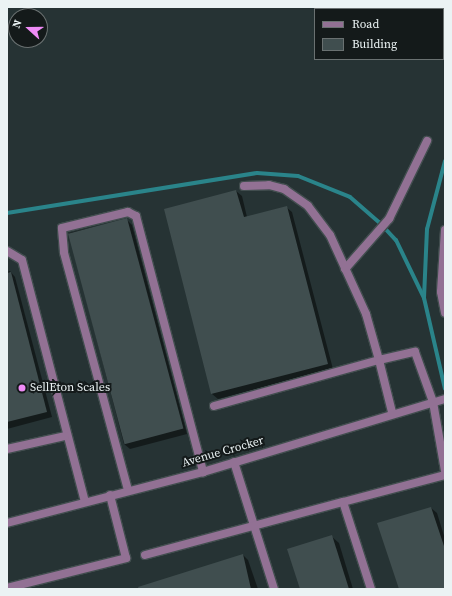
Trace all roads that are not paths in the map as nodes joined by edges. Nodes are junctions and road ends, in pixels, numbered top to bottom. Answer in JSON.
{"nodes":[{"id":1,"x":427,"y":142,"type":"dead end"},
{"id":2,"x":244,"y":186,"type":"dead end"},
{"id":3,"x":445,"y":230,"type":"edge"},
{"id":4,"x":7,"y":251,"type":"edge"},
{"id":5,"x":443,"y":261,"type":"edge"},
{"id":6,"x":345,"y":269,"type":"junction"},
{"id":7,"x":444,"y":301,"type":"edge"},
{"id":8,"x":445,"y":312,"type":"edge"},
{"id":9,"x":379,"y":360,"type":"junction"},
{"id":10,"x":445,"y":399,"type":"edge"},
{"id":11,"x":432,"y":402,"type":"junction"},
{"id":12,"x":214,"y":406,"type":"dead end"},
{"id":13,"x":392,"y":412,"type":"junction"},
{"id":14,"x":65,"y":436,"type":"junction"},
{"id":15,"x":7,"y":449,"type":"edge"},
{"id":16,"x":234,"y":462,"type":"junction"},
{"id":17,"x":445,"y":471,"type":"edge"},
{"id":18,"x":203,"y":472,"type":"junction"},
{"id":19,"x":445,"y":475,"type":"edge"},
{"id":20,"x":128,"y":490,"type":"junction"},
{"id":21,"x":110,"y":494,"type":"junction"},
{"id":22,"x":85,"y":501,"type":"junction"},
{"id":23,"x":343,"y":502,"type":"junction"},
{"id":24,"x":7,"y":523,"type":"edge"},
{"id":25,"x":254,"y":526,"type":"junction"},
{"id":26,"x":145,"y":555,"type":"dead end"},
{"id":27,"x":7,"y":588,"type":"edge"},
{"id":28,"x":274,"y":589,"type":"edge"},
{"id":29,"x":371,"y":589,"type":"edge"}],
"edges":[{"from":1,"to":6,"type":"street"},
{"from":2,"to":6,"type":"street"},
{"from":3,"to":5,"type":"street"},
{"from":4,"to":14,"type":"street"},
{"from":5,"to":7,"type":"street"},
{"from":6,"to":9,"type":"street"},
{"from":7,"to":8,"type":"street"},
{"from":9,"to":11,"type":"street"},
{"from":9,"to":12,"type":"street"},
{"from":9,"to":13,"type":"street"},
{"from":10,"to":11,"type":"street","name":"Avenue Crocker"},
{"from":11,"to":13,"type":"street","name":"Avenue Crocker"},
{"from":11,"to":17,"type":"street"},
{"from":13,"to":16,"type":"street","name":"Avenue Crocker"},
{"from":14,"to":15,"type":"street"},
{"from":14,"to":22,"type":"street"},
{"from":16,"to":18,"type":"street","name":"Avenue Crocker"},
{"from":16,"to":25,"type":"street"},
{"from":18,"to":20,"type":"street","name":"Avenue Crocker"},
{"from":18,"to":20,"type":"street"},
{"from":19,"to":23,"type":"street"},
{"from":20,"to":21,"type":"street","name":"Avenue Crocker"},
{"from":21,"to":22,"type":"street","name":"Avenue Crocker"},
{"from":21,"to":27,"type":"street"},
{"from":22,"to":24,"type":"street","name":"Avenue Crocker"},
{"from":23,"to":25,"type":"street"},
{"from":23,"to":29,"type":"street"},
{"from":25,"to":26,"type":"street"},
{"from":25,"to":28,"type":"street"}]}
